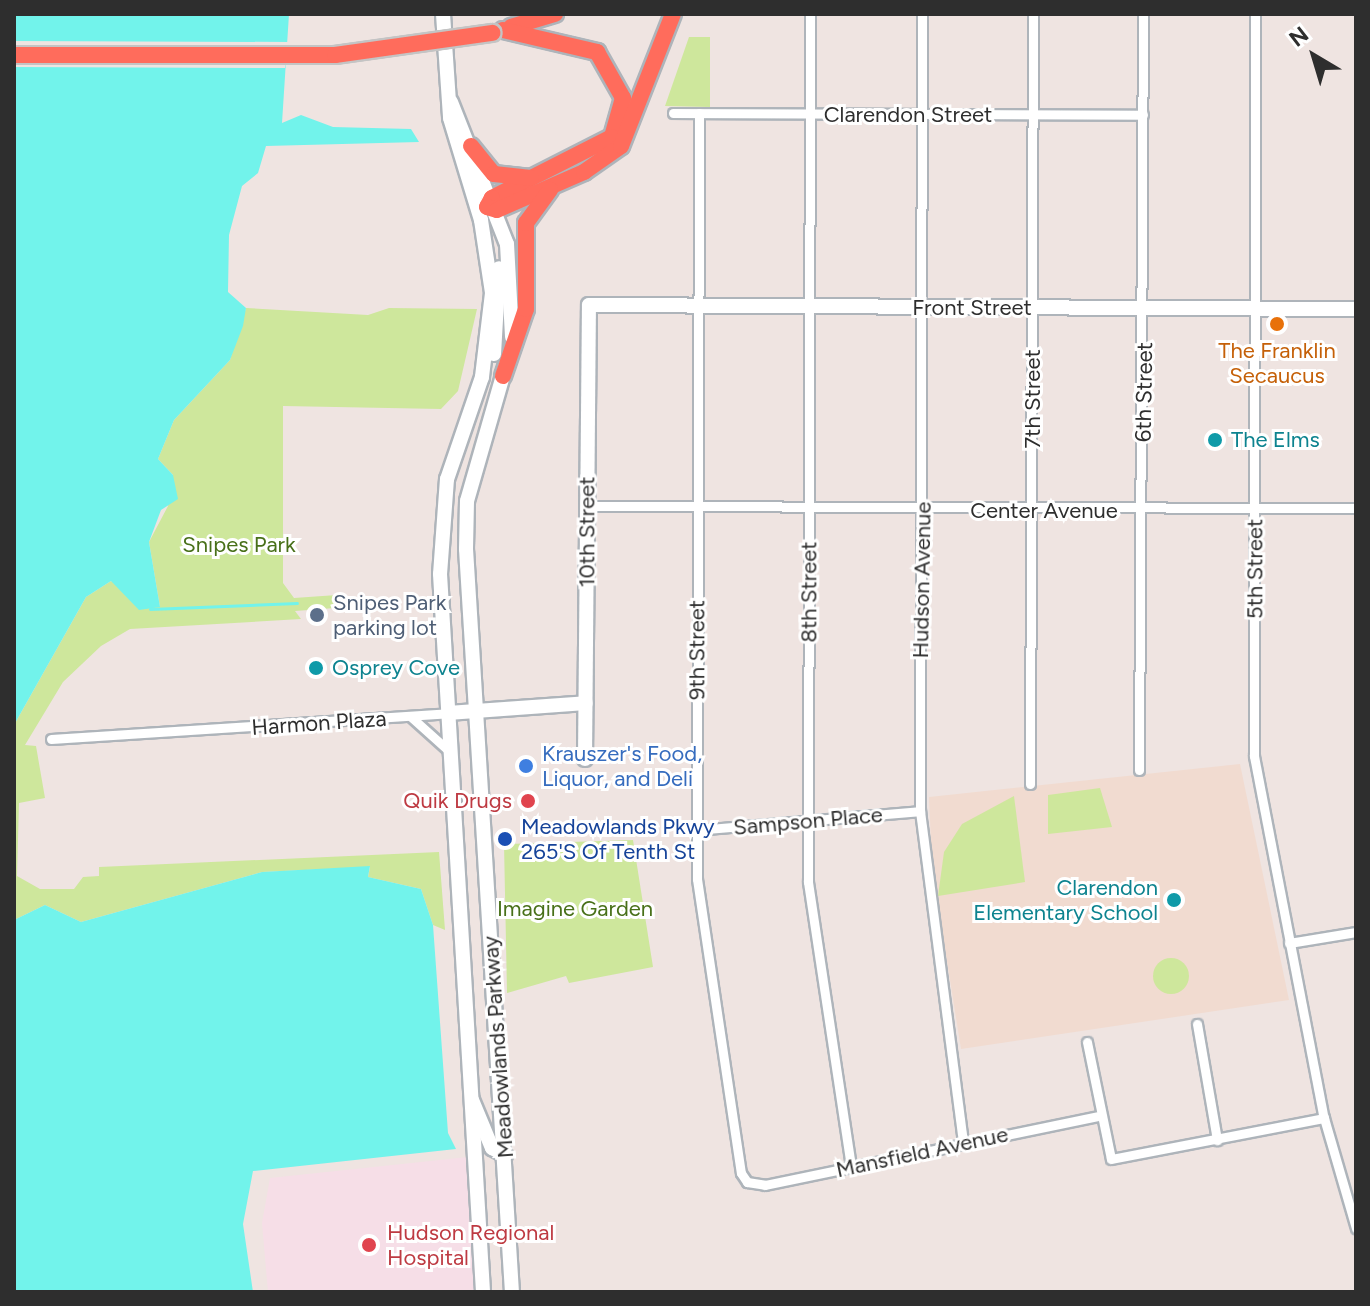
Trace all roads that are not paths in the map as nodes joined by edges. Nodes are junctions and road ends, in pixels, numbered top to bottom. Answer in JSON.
{"nodes":[{"id":1,"x":443,"y":14,"type":"edge"},
{"id":2,"x":555,"y":14,"type":"edge"},
{"id":3,"x":673,"y":14,"type":"edge"},
{"id":4,"x":810,"y":14,"type":"edge"},
{"id":5,"x":922,"y":14,"type":"edge"},
{"id":6,"x":1033,"y":14,"type":"edge"},
{"id":7,"x":1143,"y":14,"type":"edge"},
{"id":8,"x":1255,"y":14,"type":"edge"},
{"id":9,"x":498,"y":31,"type":"junction"},
{"id":10,"x":14,"y":55,"type":"edge"},
{"id":11,"x":673,"y":113,"type":"dead end"},
{"id":12,"x":699,"y":113,"type":"junction"},
{"id":13,"x":812,"y":114,"type":"junction"},
{"id":14,"x":921,"y":115,"type":"junction"},
{"id":15,"x":1143,"y":115,"type":"junction"},
{"id":16,"x":1033,"y":116,"type":"junction"},
{"id":17,"x":464,"y":143,"type":"junction"},
{"id":18,"x":552,"y":179,"type":"junction"},
{"id":19,"x":492,"y":205,"type":"junction"},
{"id":20,"x":589,"y":305,"type":"joint"},
{"id":21,"x":699,"y":305,"type":"junction"},
{"id":22,"x":810,"y":305,"type":"junction"},
{"id":23,"x":922,"y":308,"type":"junction"},
{"id":24,"x":1033,"y":308,"type":"junction"},
{"id":25,"x":1145,"y":309,"type":"junction"},
{"id":26,"x":1256,"y":309,"type":"junction"},
{"id":27,"x":1356,"y":309,"type":"edge"},
{"id":28,"x":503,"y":376,"type":"junction"},
{"id":29,"x":482,"y":377,"type":"junction"},
{"id":30,"x":588,"y":506,"type":"junction"},
{"id":31,"x":697,"y":507,"type":"junction"},
{"id":32,"x":810,"y":507,"type":"junction"},
{"id":33,"x":1356,"y":508,"type":"edge"},
{"id":34,"x":923,"y":510,"type":"junction"},
{"id":35,"x":1034,"y":510,"type":"junction"},
{"id":36,"x":1144,"y":511,"type":"junction"},
{"id":37,"x":1255,"y":511,"type":"junction"},
{"id":38,"x":586,"y":703,"type":"junction"},
{"id":39,"x":477,"y":711,"type":"junction"},
{"id":40,"x":448,"y":713,"type":"junction"},
{"id":41,"x":410,"y":716,"type":"junction"},
{"id":42,"x":51,"y":739,"type":"dead end"},
{"id":43,"x":450,"y":752,"type":"junction"},
{"id":44,"x":585,"y":759,"type":"dead end"},
{"id":45,"x":1139,"y":770,"type":"dead end"},
{"id":46,"x":1030,"y":784,"type":"dead end"},
{"id":47,"x":920,"y":811,"type":"junction"},
{"id":48,"x":808,"y":823,"type":"junction"},
{"id":49,"x":696,"y":830,"type":"junction"},
{"id":50,"x":1356,"y":932,"type":"edge"},
{"id":51,"x":1289,"y":943,"type":"junction"},
{"id":52,"x":1197,"y":1024,"type":"dead end"},
{"id":53,"x":1087,"y":1042,"type":"dead end"},
{"id":54,"x":472,"y":1100,"type":"junction"},
{"id":55,"x":1097,"y":1116,"type":"junction"},
{"id":56,"x":1324,"y":1118,"type":"junction"},
{"id":57,"x":1217,"y":1140,"type":"junction"},
{"id":58,"x":963,"y":1143,"type":"junction"},
{"id":59,"x":505,"y":1155,"type":"junction"},
{"id":60,"x":851,"y":1166,"type":"junction"},
{"id":61,"x":747,"y":1182,"type":"joint"},
{"id":62,"x":1356,"y":1228,"type":"edge"},
{"id":63,"x":483,"y":1292,"type":"edge"},
{"id":64,"x":512,"y":1292,"type":"edge"}],
"edges":[{"from":1,"to":17,"type":"main road","name":"Meadowlands Parkway"},
{"from":2,"to":9,"type":"highway"},
{"from":3,"to":18,"type":"highway"},
{"from":4,"to":13,"type":"street","name":"8th Street"},
{"from":5,"to":14,"type":"street","name":"Hudson Avenue"},
{"from":6,"to":16,"type":"street","name":"7th Street"},
{"from":7,"to":15,"type":"street","name":"6th Street"},
{"from":8,"to":26,"type":"street","name":"5th Street"},
{"from":9,"to":10,"type":"highway","bridge":true},
{"from":9,"to":18,"type":"highway"},
{"from":11,"to":12,"type":"street","name":"Clarendon Street"},
{"from":12,"to":13,"type":"street","name":"Clarendon Street"},
{"from":12,"to":21,"type":"street","name":"9th Street"},
{"from":13,"to":14,"type":"street","name":"Clarendon Street"},
{"from":13,"to":22,"type":"street","name":"8th Street"},
{"from":14,"to":16,"type":"street","name":"Clarendon Street"},
{"from":14,"to":23,"type":"street","name":"Hudson Avenue"},
{"from":15,"to":16,"type":"street","name":"Clarendon Street"},
{"from":15,"to":25,"type":"street","name":"6th Street"},
{"from":16,"to":24,"type":"street","name":"7th Street"},
{"from":17,"to":18,"type":"highway"},
{"from":17,"to":19,"type":"main road","name":"Meadowlands Parkway"},
{"from":17,"to":29,"type":"main road","name":"Meadowlands Parkway"},
{"from":18,"to":19,"type":"highway"},
{"from":18,"to":28,"type":"highway"},
{"from":19,"to":28,"type":"main road","name":"Meadowlands Parkway"},
{"from":19,"to":29,"type":"main road"},
{"from":20,"to":21,"type":"main road","name":"Front Street"},
{"from":20,"to":30,"type":"main road","name":"10th Street"},
{"from":21,"to":22,"type":"main road","name":"Front Street"},
{"from":21,"to":31,"type":"street","name":"9th Street"},
{"from":22,"to":23,"type":"main road","name":"Front Street"},
{"from":22,"to":32,"type":"street","name":"8th Street"},
{"from":23,"to":24,"type":"main road","name":"Front Street"},
{"from":23,"to":34,"type":"street","name":"Hudson Avenue"},
{"from":24,"to":25,"type":"main road","name":"Front Street"},
{"from":24,"to":35,"type":"street","name":"7th Street"},
{"from":25,"to":26,"type":"main road","name":"Front Street"},
{"from":25,"to":36,"type":"street","name":"6th Street"},
{"from":26,"to":27,"type":"main road","name":"Front Street"},
{"from":26,"to":37,"type":"street","name":"5th Street"},
{"from":28,"to":39,"type":"main road","name":"Meadowlands Parkway"},
{"from":29,"to":40,"type":"main road","name":"Meadowlands Parkway"},
{"from":30,"to":31,"type":"street","name":"Center Avenue"},
{"from":30,"to":38,"type":"main road","name":"10th Street"},
{"from":31,"to":32,"type":"street","name":"Center Avenue"},
{"from":31,"to":49,"type":"street","name":"9th Street"},
{"from":32,"to":34,"type":"street","name":"Center Avenue"},
{"from":32,"to":48,"type":"street","name":"8th Street"},
{"from":33,"to":37,"type":"street","name":"Center Avenue"},
{"from":34,"to":35,"type":"street","name":"Center Avenue"},
{"from":34,"to":47,"type":"street","name":"Hudson Avenue"},
{"from":35,"to":36,"type":"street","name":"Center Avenue"},
{"from":35,"to":46,"type":"street","name":"7th Street"},
{"from":36,"to":37,"type":"street","name":"Center Avenue"},
{"from":36,"to":45,"type":"street","name":"6th Street"},
{"from":37,"to":51,"type":"street","name":"5th Street"},
{"from":38,"to":39,"type":"main road","name":"Harmon Plaza"},
{"from":38,"to":44,"type":"main road","name":"10th Street"},
{"from":39,"to":40,"type":"main road","name":"Harmon Plaza"},
{"from":39,"to":59,"type":"main road","name":"Meadowlands Parkway"},
{"from":40,"to":41,"type":"street","name":"Harmon Plaza"},
{"from":40,"to":43,"type":"main road","name":"Meadowlands Parkway"},
{"from":41,"to":42,"type":"street","name":"Harmon Plaza"},
{"from":41,"to":43,"type":"street"},
{"from":43,"to":54,"type":"main road","name":"Meadowlands Parkway"},
{"from":47,"to":48,"type":"street","name":"Sampson Place"},
{"from":47,"to":58,"type":"street","name":"Hudson Avenue"},
{"from":48,"to":49,"type":"street","name":"Sampson Place"},
{"from":48,"to":60,"type":"street","name":"8th Street"},
{"from":49,"to":61,"type":"street","name":"9th Street"},
{"from":50,"to":51,"type":"street"},
{"from":51,"to":56,"type":"street","name":"5th Street"},
{"from":52,"to":57,"type":"street"},
{"from":53,"to":55,"type":"street"},
{"from":54,"to":59,"type":"main road"},
{"from":54,"to":63,"type":"main road","name":"Meadowlands Parkway"},
{"from":55,"to":57,"type":"street"},
{"from":55,"to":58,"type":"street","name":"Mansfield Avenue"},
{"from":56,"to":57,"type":"street"},
{"from":56,"to":62,"type":"street","name":"5th Street"},
{"from":58,"to":60,"type":"street","name":"Mansfield Avenue"},
{"from":59,"to":64,"type":"main road","name":"Meadowlands Parkway"},
{"from":60,"to":61,"type":"street","name":"Mansfield Avenue"}]}
